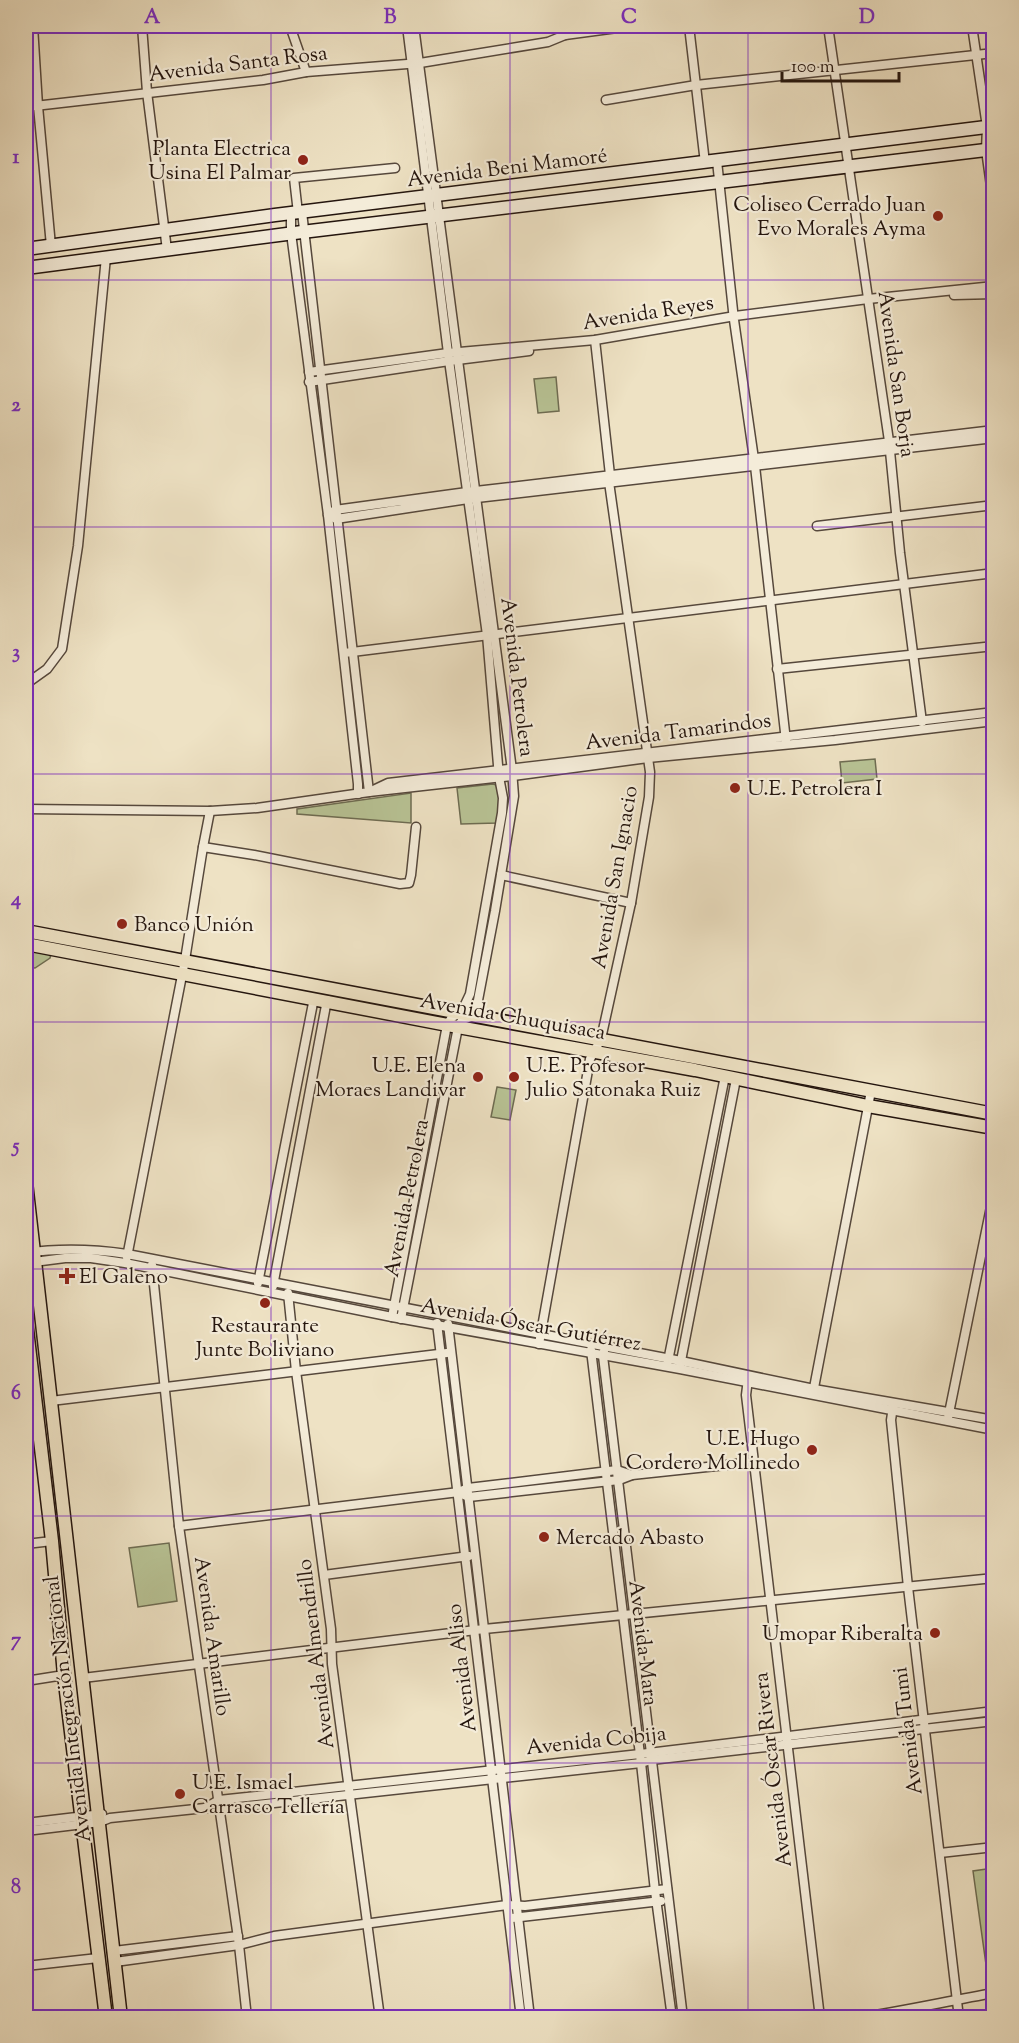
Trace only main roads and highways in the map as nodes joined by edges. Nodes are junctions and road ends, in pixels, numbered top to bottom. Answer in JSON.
{"nodes":[{"id":1,"x":26,"y":930,"type":"edge"},
{"id":2,"x":26,"y":944,"type":"edge"},
{"id":3,"x":696,"y":1064,"type":"junction"},
{"id":4,"x":993,"y":1114,"type":"edge"},
{"id":5,"x":993,"y":1128,"type":"edge"},
{"id":6,"x":26,"y":1182,"type":"edge"},
{"id":7,"x":30,"y":1258,"type":"edge"},
{"id":8,"x":26,"y":1321,"type":"edge"},
{"id":9,"x":30,"y":1401,"type":"edge"},
{"id":10,"x":106,"y":2018,"type":"edge"},
{"id":11,"x":121,"y":2018,"type":"edge"}],
"edges":[{"from":1,"to":3,"type":"main road","name":"Avenida Chuquisaca"},
{"from":2,"to":3,"type":"main road","name":"Avenida Chuquisaca"},
{"from":3,"to":4,"type":"main road","name":"Avenida Chuquisaca"},
{"from":3,"to":5,"type":"main road","name":"Avenida Chuquisaca"},
{"from":6,"to":7,"type":"main road","name":"Avenida Integración Nacional"},
{"from":7,"to":11,"type":"main road","name":"Avenida Integración Nacional"},
{"from":8,"to":9,"type":"main road","name":"Avenida Integración Nacional"},
{"from":9,"to":10,"type":"main road","name":"Avenida Integración Nacional"}]}
